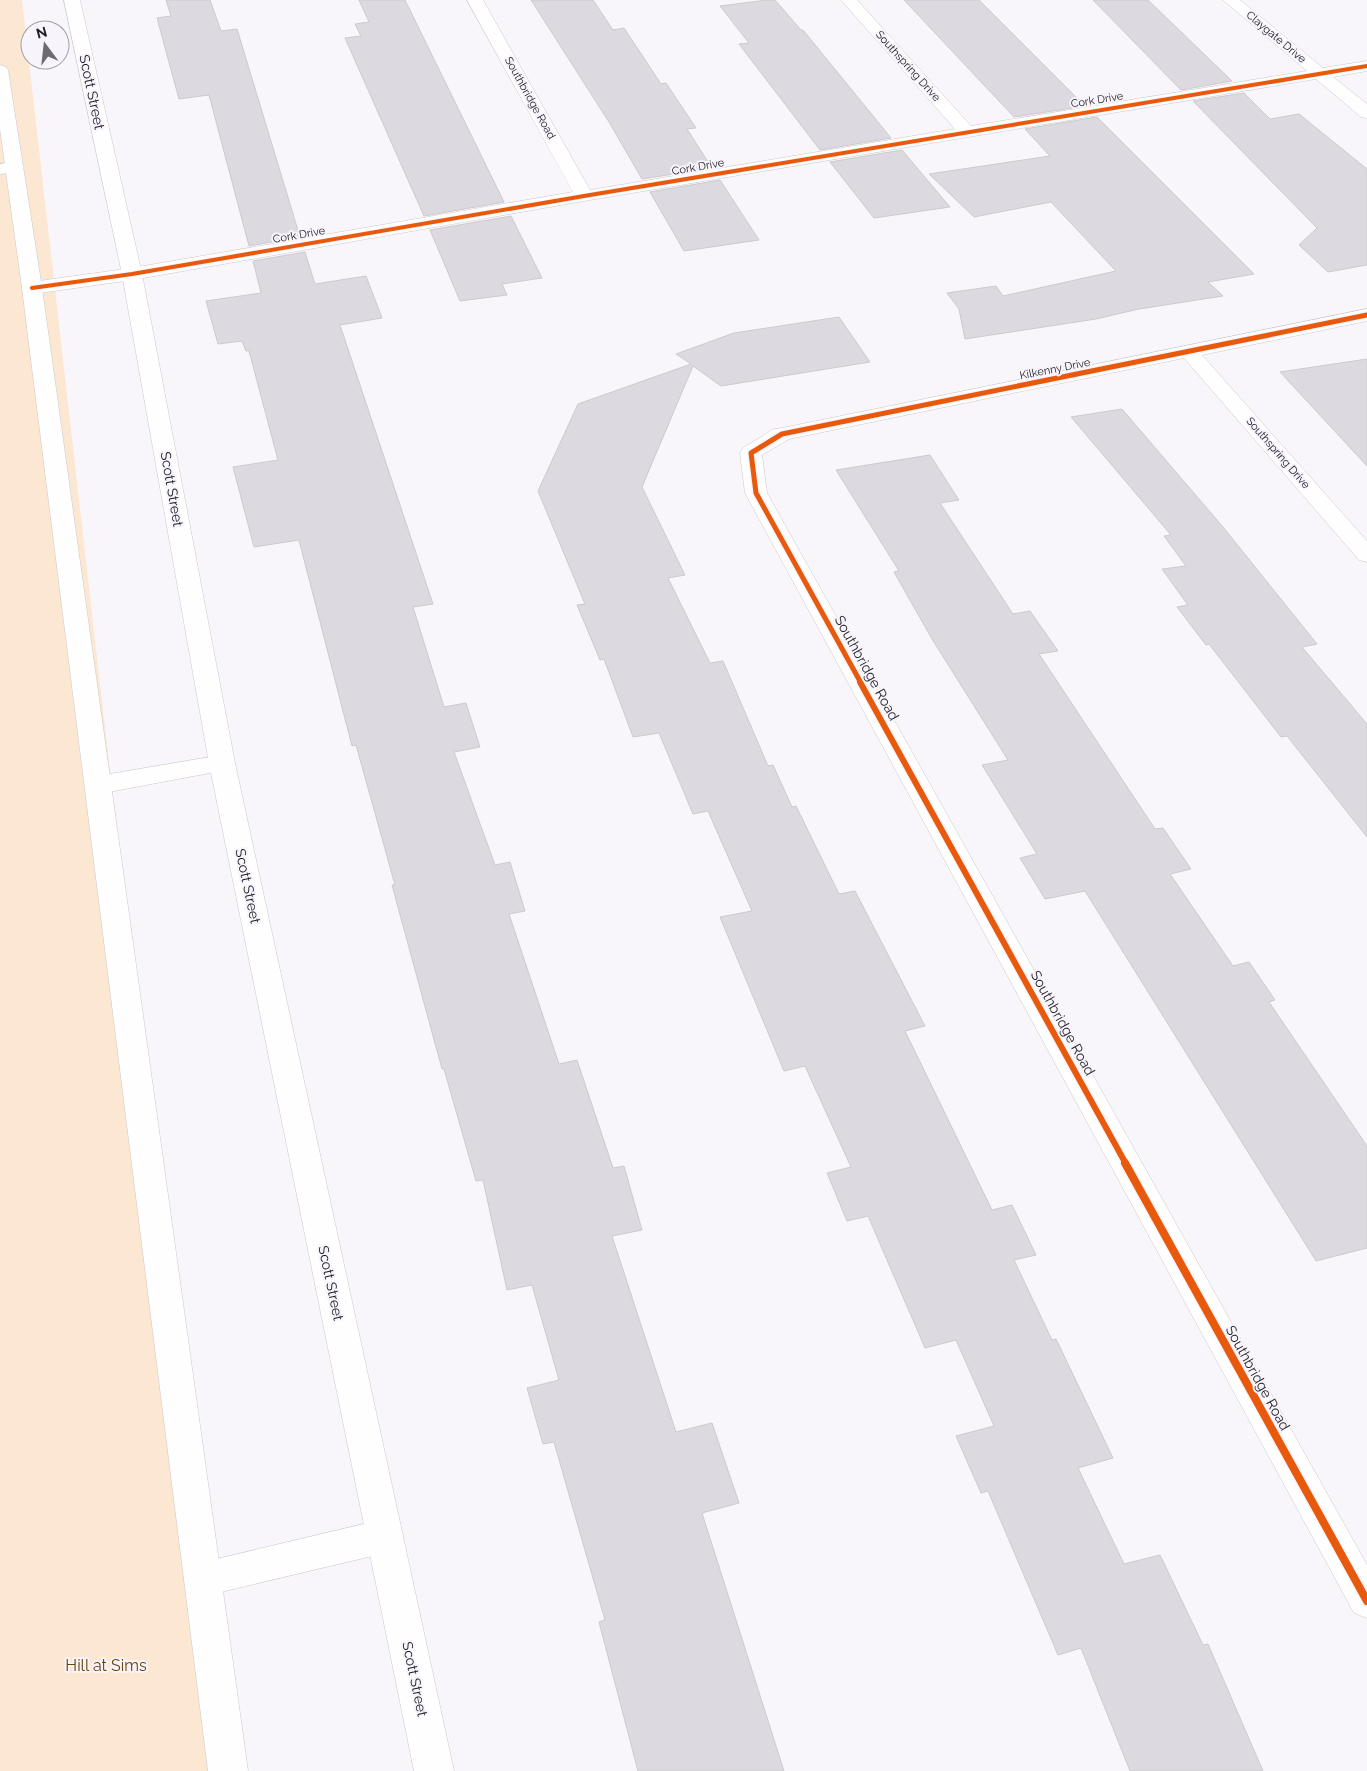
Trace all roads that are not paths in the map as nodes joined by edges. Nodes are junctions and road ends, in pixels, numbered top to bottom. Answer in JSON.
{"nodes":[{"id":1,"x":72,"y":0,"type":"edge"},
{"id":2,"x":475,"y":0,"type":"edge"},
{"id":3,"x":849,"y":0,"type":"edge"},
{"id":4,"x":1231,"y":0,"type":"edge"},
{"id":5,"x":1367,"y":66,"type":"edge"},
{"id":6,"x":0,"y":70,"type":"edge"},
{"id":7,"x":1320,"y":73,"type":"junction"},
{"id":8,"x":1367,"y":113,"type":"edge"},
{"id":9,"x":966,"y":132,"type":"junction"},
{"id":10,"x":7,"y":168,"type":"edge"},
{"id":11,"x":584,"y":196,"type":"junction"},
{"id":12,"x":132,"y":274,"type":"junction"},
{"id":13,"x":32,"y":288,"type":"junction"},
{"id":14,"x":1367,"y":315,"type":"edge"},
{"id":15,"x":1189,"y":352,"type":"junction"},
{"id":16,"x":751,"y":453,"type":"joint"},
{"id":17,"x":1367,"y":555,"type":"edge"},
{"id":18,"x":222,"y":763,"type":"junction"},
{"id":19,"x":98,"y":784,"type":"junction"},
{"id":20,"x":385,"y":1536,"type":"junction"},
{"id":21,"x":204,"y":1579,"type":"junction"},
{"id":22,"x":1367,"y":1601,"type":"edge"},
{"id":23,"x":228,"y":1771,"type":"edge"},
{"id":24,"x":434,"y":1771,"type":"edge"}],
"edges":[{"from":1,"to":12,"type":"street","name":"Scott Street"},
{"from":2,"to":11,"type":"street","name":"Southbridge Road"},
{"from":3,"to":9,"type":"street","name":"Southspring Drive"},
{"from":4,"to":7,"type":"street","name":"Claygate Drive"},
{"from":5,"to":7,"type":"street","name":"Cork Drive"},
{"from":6,"to":10,"type":"street"},
{"from":7,"to":8,"type":"street","name":"Claygate Drive"},
{"from":7,"to":9,"type":"street","name":"Cork Drive"},
{"from":9,"to":11,"type":"street","name":"Cork Drive"},
{"from":10,"to":13,"type":"street"},
{"from":11,"to":12,"type":"street","name":"Cork Drive"},
{"from":12,"to":13,"type":"street","name":"Cork Drive"},
{"from":12,"to":18,"type":"street","name":"Scott Street"},
{"from":13,"to":19,"type":"street"},
{"from":14,"to":15,"type":"street","name":"Kilkenny Drive"},
{"from":15,"to":16,"type":"street","name":"Kilkenny Drive"},
{"from":15,"to":17,"type":"street","name":"Southspring Drive"},
{"from":16,"to":22,"type":"street","name":"Southbridge Road"},
{"from":18,"to":19,"type":"street"},
{"from":18,"to":20,"type":"street","name":"Scott Street"},
{"from":19,"to":21,"type":"street"},
{"from":20,"to":21,"type":"street"},
{"from":20,"to":24,"type":"street","name":"Scott Street"},
{"from":21,"to":23,"type":"street"}]}
